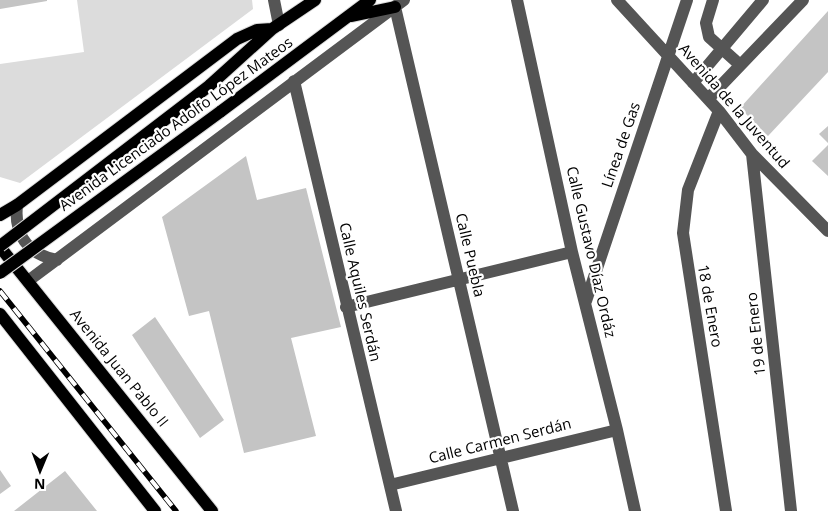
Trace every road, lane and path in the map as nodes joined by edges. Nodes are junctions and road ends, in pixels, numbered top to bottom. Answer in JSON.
{"nodes":[{"id":1,"x":274,"y":0,"type":"edge"},
{"id":2,"x":315,"y":0,"type":"edge"},
{"id":3,"x":370,"y":0,"type":"edge"},
{"id":4,"x":517,"y":0,"type":"edge"},
{"id":5,"x":617,"y":0,"type":"edge"},
{"id":6,"x":687,"y":0,"type":"edge"},
{"id":7,"x":764,"y":0,"type":"edge"},
{"id":8,"x":803,"y":0,"type":"edge"},
{"id":9,"x":399,"y":4,"type":"edge"},
{"id":10,"x":712,"y":4,"type":"edge"},
{"id":11,"x":348,"y":17,"type":"junction"},
{"id":12,"x":276,"y":27,"type":"junction"},
{"id":13,"x":721,"y":48,"type":"junction"},
{"id":14,"x":669,"y":56,"type":"junction"},
{"id":15,"x":739,"y":64,"type":"junction"},
{"id":16,"x":294,"y":81,"type":"junction"},
{"id":17,"x":693,"y":83,"type":"junction"},
{"id":18,"x":708,"y":99,"type":"junction"},
{"id":19,"x":719,"y":111,"type":"junction"},
{"id":20,"x":752,"y":154,"type":"junction"},
{"id":21,"x":17,"y":204,"type":"junction"},
{"id":22,"x":0,"y":215,"type":"edge"},
{"id":23,"x":828,"y":231,"type":"edge"},
{"id":24,"x":0,"y":247,"type":"edge"},
{"id":25,"x":572,"y":252,"type":"junction"},
{"id":26,"x":57,"y":260,"type":"junction"},
{"id":27,"x":0,"y":273,"type":"edge"},
{"id":28,"x":459,"y":280,"type":"junction"},
{"id":29,"x":28,"y":281,"type":"junction"},
{"id":30,"x":586,"y":301,"type":"junction"},
{"id":31,"x":346,"y":307,"type":"junction"},
{"id":32,"x":0,"y":315,"type":"edge"},
{"id":33,"x":617,"y":430,"type":"junction"},
{"id":34,"x":501,"y":458,"type":"junction"},
{"id":35,"x":390,"y":485,"type":"junction"},
{"id":36,"x":155,"y":511,"type":"edge"},
{"id":37,"x":212,"y":511,"type":"edge"},
{"id":38,"x":396,"y":511,"type":"edge"},
{"id":39,"x":513,"y":511,"type":"edge"},
{"id":40,"x":635,"y":511,"type":"edge"},
{"id":41,"x":726,"y":511,"type":"edge"},
{"id":42,"x":791,"y":511,"type":"edge"}],
"edges":[{"from":1,"to":12,"type":"street"},
{"from":2,"to":12,"type":"main road","name":"Avenida Licenciado Adolfo López Mateos"},
{"from":3,"to":11,"type":"main road","name":"Avenida Licenciado Adolfo López Mateos"},
{"from":4,"to":25,"type":"street","name":"Calle Gustavo Díaz Ordáz"},
{"from":5,"to":14,"type":"street","name":"Avenida de la Juventud"},
{"from":6,"to":14,"type":"street","name":"Línea de Gas"},
{"from":7,"to":13,"type":"street"},
{"from":8,"to":15,"type":"street"},
{"from":9,"to":11,"type":"main road"},
{"from":9,"to":16,"type":"street"},
{"from":9,"to":28,"type":"street","name":"Calle Puebla"},
{"from":10,"to":13,"type":"street"},
{"from":11,"to":27,"type":"main road","name":"Avenida Licenciado Adolfo López Mateos","bridge":true},
{"from":12,"to":21,"type":"main road"},
{"from":12,"to":24,"type":"main road","name":"Avenida Licenciado Adolfo López Mateos","bridge":true},
{"from":13,"to":15,"type":"street"},
{"from":13,"to":17,"type":"street"},
{"from":14,"to":17,"type":"street","name":"Avenida de la Juventud"},
{"from":14,"to":30,"type":"street","name":"Línea de Gas"},
{"from":15,"to":18,"type":"street"},
{"from":16,"to":26,"type":"street"},
{"from":16,"to":31,"type":"street","name":"Calle Aquiles Serdán"},
{"from":17,"to":18,"type":"street","name":"Avenida de la Juventud"},
{"from":18,"to":19,"type":"street","name":"Avenida de la Juventud"},
{"from":19,"to":20,"type":"street","name":"Avenida de la Juventud"},
{"from":19,"to":41,"type":"street","name":"18 de Enero"},
{"from":20,"to":23,"type":"street","name":"Avenida de la Juventud"},
{"from":20,"to":42,"type":"street","name":"19 de Enero"},
{"from":21,"to":22,"type":"main road"},
{"from":21,"to":26,"type":"street"},
{"from":24,"to":29,"type":"main road","name":"Avenida Juan Pablo II"},
{"from":25,"to":28,"type":"street"},
{"from":25,"to":30,"type":"street","name":"Calle Gustavo Díaz Ordáz"},
{"from":26,"to":29,"type":"street"},
{"from":28,"to":31,"type":"street"},
{"from":28,"to":34,"type":"street","name":"Calle Puebla"},
{"from":29,"to":37,"type":"main road","name":"Avenida Juan Pablo II"},
{"from":30,"to":33,"type":"street","name":"Calle Gustavo Díaz Ordáz"},
{"from":31,"to":35,"type":"street","name":"Calle Aquiles Serdán"},
{"from":32,"to":36,"type":"main road"},
{"from":33,"to":34,"type":"street","name":"Calle Carmen Serdán"},
{"from":33,"to":40,"type":"street","name":"Calle Gustavo Díaz Ordáz"},
{"from":34,"to":35,"type":"street","name":"Calle Carmen Serdán"},
{"from":34,"to":39,"type":"street","name":"Calle Puebla"},
{"from":35,"to":38,"type":"street","name":"Calle Aquiles Serdán"}]}
